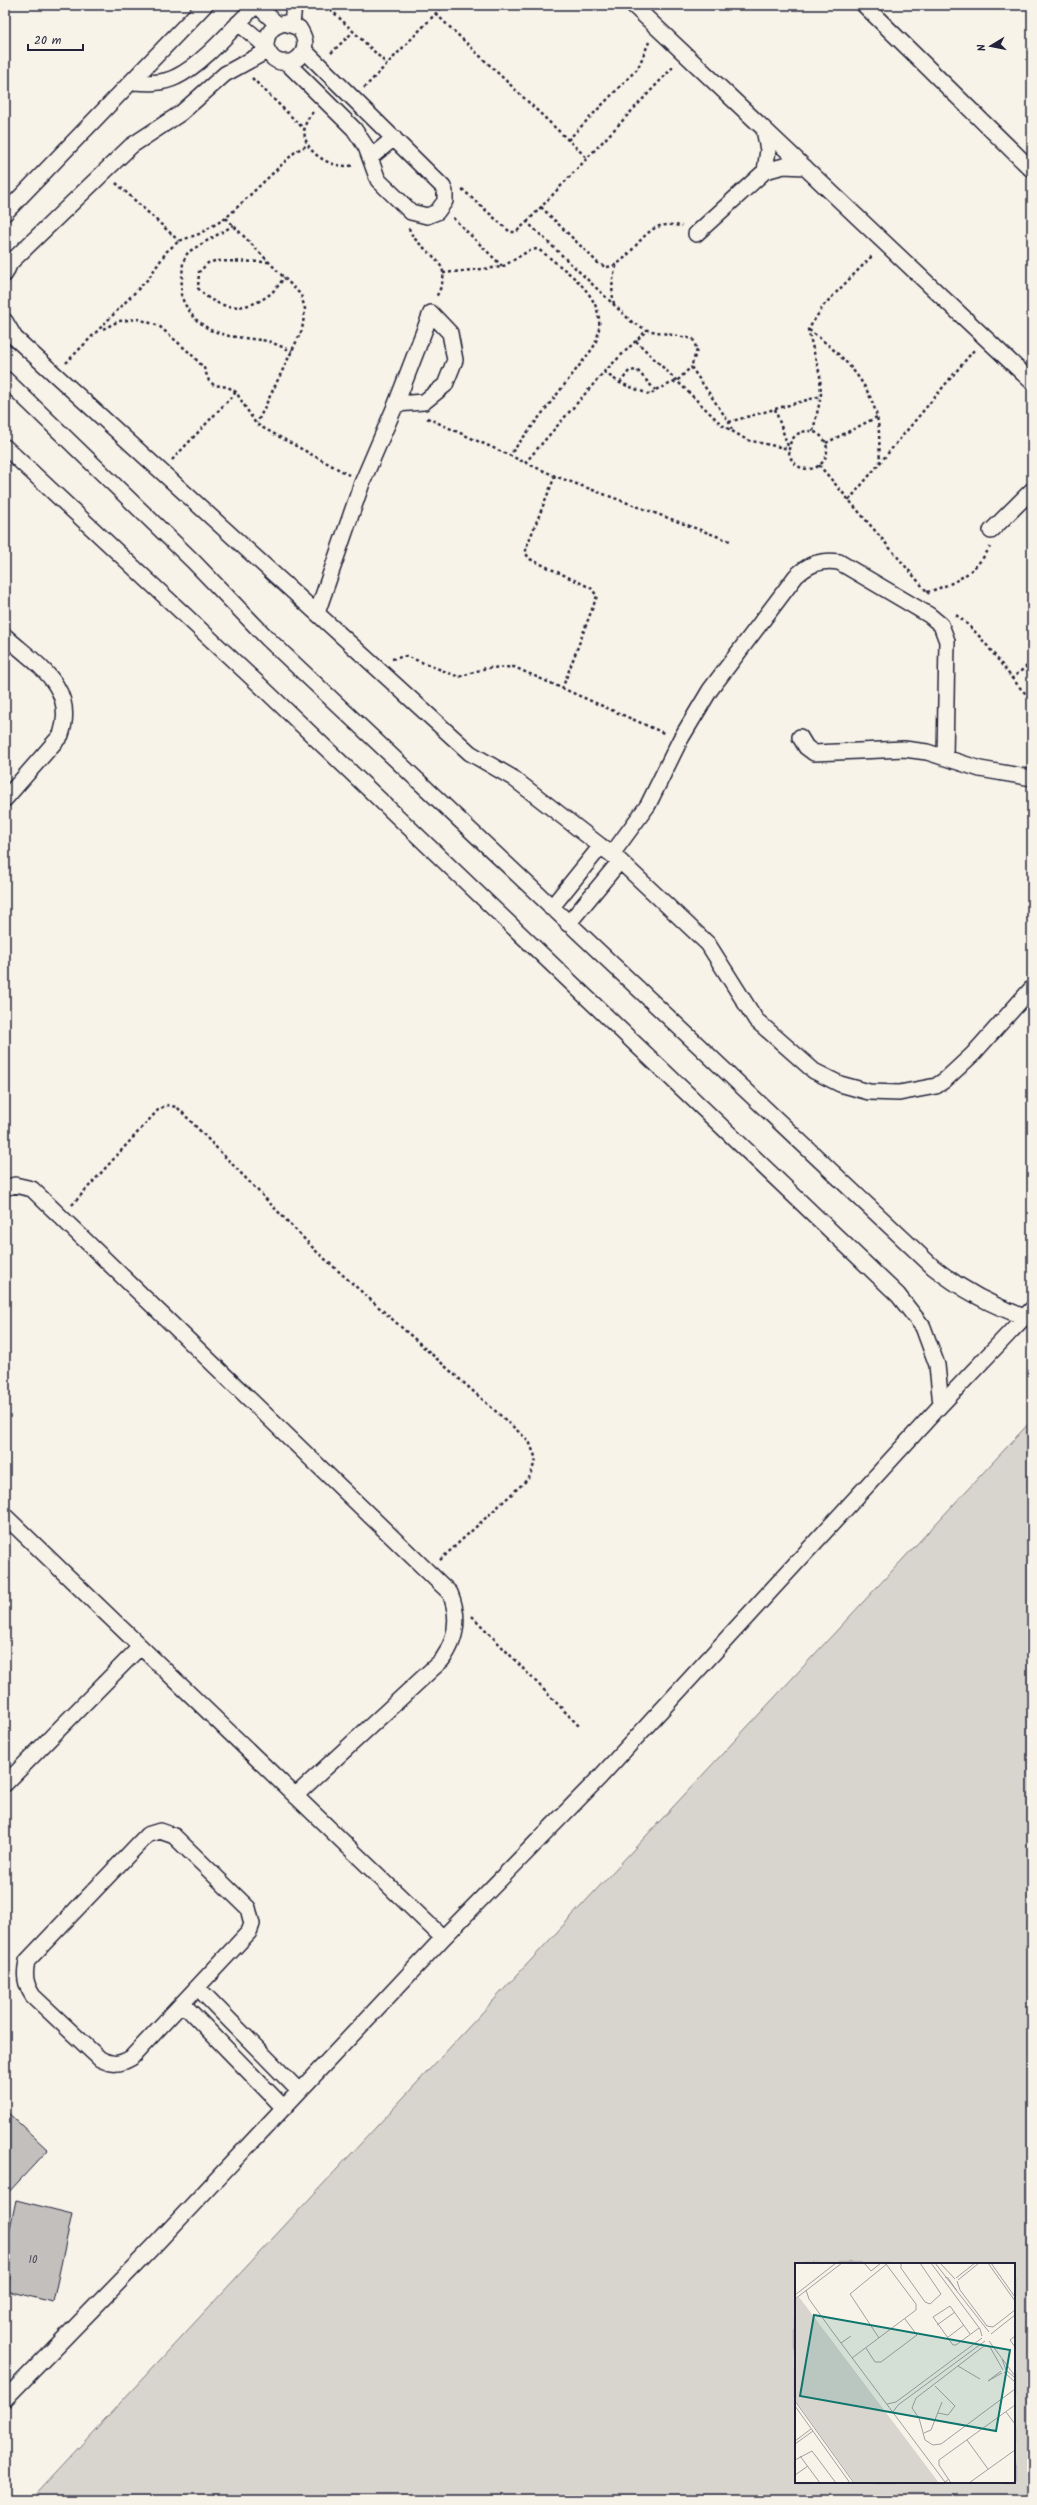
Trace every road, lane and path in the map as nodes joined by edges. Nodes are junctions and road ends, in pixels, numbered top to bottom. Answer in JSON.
{"nodes":[{"id":1,"x":205,"y":5,"type":"edge"},
{"id":2,"x":256,"y":5,"type":"edge"},
{"id":3,"x":294,"y":5,"type":"edge"},
{"id":4,"x":326,"y":5,"type":"edge"},
{"id":5,"x":444,"y":5,"type":"edge"},
{"id":6,"x":633,"y":5,"type":"edge"},
{"id":7,"x":864,"y":5,"type":"edge"},
{"id":8,"x":436,"y":14,"type":"junction"},
{"id":9,"x":238,"y":23,"type":"junction"},
{"id":10,"x":285,"y":24,"type":"junction"},
{"id":11,"x":653,"y":24,"type":"junction"},
{"id":12,"x":353,"y":32,"type":"junction"},
{"id":13,"x":267,"y":49,"type":"junction"},
{"id":14,"x":304,"y":50,"type":"junction"},
{"id":15,"x":685,"y":54,"type":"junction"},
{"id":16,"x":286,"y":62,"type":"junction"},
{"id":17,"x":387,"y":64,"type":"junction"},
{"id":18,"x":239,"y":65,"type":"junction"},
{"id":19,"x":319,"y":65,"type":"junction"},
{"id":20,"x":133,"y":82,"type":"junction"},
{"id":21,"x":353,"y":98,"type":"junction"},
{"id":22,"x":326,"y":101,"type":"junction"},
{"id":23,"x":764,"y":129,"type":"junction"},
{"id":24,"x":305,"y":131,"type":"junction"},
{"id":25,"x":394,"y":138,"type":"junction"},
{"id":26,"x":568,"y":140,"type":"junction"},
{"id":27,"x":308,"y":145,"type":"junction"},
{"id":28,"x":371,"y":157,"type":"junction"},
{"id":29,"x":587,"y":158,"type":"junction"},
{"id":30,"x":805,"y":168,"type":"junction"},
{"id":31,"x":1032,"y":170,"type":"edge"},
{"id":32,"x":765,"y":171,"type":"junction"},
{"id":33,"x":105,"y":172,"type":"junction"},
{"id":34,"x":435,"y":179,"type":"junction"},
{"id":35,"x":442,"y":207,"type":"junction"},
{"id":36,"x":541,"y":207,"type":"junction"},
{"id":37,"x":411,"y":212,"type":"junction"},
{"id":38,"x":5,"y":213,"type":"edge"},
{"id":39,"x":226,"y":218,"type":"junction"},
{"id":40,"x":528,"y":222,"type":"junction"},
{"id":41,"x":234,"y":225,"type":"junction"},
{"id":42,"x":700,"y":230,"type":"joint"},
{"id":43,"x":179,"y":241,"type":"junction"},
{"id":44,"x":884,"y":243,"type":"junction"},
{"id":45,"x":269,"y":262,"type":"junction"},
{"id":46,"x":617,"y":264,"type":"junction"},
{"id":47,"x":502,"y":267,"type":"junction"},
{"id":48,"x":443,"y":273,"type":"junction"},
{"id":49,"x":5,"y":274,"type":"edge"},
{"id":50,"x":284,"y":277,"type":"junction"},
{"id":51,"x":615,"y":305,"type":"junction"},
{"id":52,"x":431,"y":313,"type":"junction"},
{"id":53,"x":5,"y":321,"type":"edge"},
{"id":54,"x":100,"y":330,"type":"junction"},
{"id":55,"x":647,"y":330,"type":"junction"},
{"id":56,"x":808,"y":330,"type":"junction"},
{"id":57,"x":984,"y":338,"type":"junction"},
{"id":58,"x":636,"y":341,"type":"junction"},
{"id":59,"x":292,"y":351,"type":"junction"},
{"id":60,"x":691,"y":367,"type":"junction"},
{"id":61,"x":604,"y":372,"type":"junction"},
{"id":62,"x":54,"y":375,"type":"junction"},
{"id":63,"x":5,"y":379,"type":"edge"},
{"id":64,"x":677,"y":381,"type":"junction"},
{"id":65,"x":1032,"y":382,"type":"edge"},
{"id":66,"x":620,"y":383,"type":"junction"},
{"id":67,"x":655,"y":390,"type":"junction"},
{"id":68,"x":236,"y":392,"type":"junction"},
{"id":69,"x":820,"y":396,"type":"junction"},
{"id":70,"x":396,"y":404,"type":"junction"},
{"id":71,"x":775,"y":409,"type":"junction"},
{"id":72,"x":425,"y":417,"type":"dead end"},
{"id":73,"x":877,"y":417,"type":"junction"},
{"id":74,"x":730,"y":422,"type":"junction"},
{"id":75,"x":256,"y":424,"type":"junction"},
{"id":76,"x":733,"y":432,"type":"junction"},
{"id":77,"x":813,"y":432,"type":"junction"},
{"id":78,"x":826,"y":443,"type":"junction"},
{"id":79,"x":5,"y":447,"type":"edge"},
{"id":80,"x":789,"y":449,"type":"junction"},
{"id":81,"x":509,"y":456,"type":"junction"},
{"id":82,"x":525,"y":463,"type":"junction"},
{"id":83,"x":880,"y":463,"type":"junction"},
{"id":84,"x":819,"y":465,"type":"junction"},
{"id":85,"x":161,"y":472,"type":"junction"},
{"id":86,"x":555,"y":476,"type":"junction"},
{"id":87,"x":362,"y":483,"type":"junction"},
{"id":88,"x":1032,"y":490,"type":"edge"},
{"id":89,"x":849,"y":500,"type":"junction"},
{"id":90,"x":1001,"y":519,"type":"junction"},
{"id":91,"x":991,"y":531,"type":"dead end"},
{"id":92,"x":730,"y":541,"type":"dead end"},
{"id":93,"x":927,"y":592,"type":"junction"},
{"id":94,"x":931,"y":598,"type":"dead end"},
{"id":95,"x":951,"y":612,"type":"dead end"},
{"id":96,"x":317,"y":613,"type":"junction"},
{"id":97,"x":5,"y":636,"type":"edge"},
{"id":98,"x":1032,"y":662,"type":"edge"},
{"id":99,"x":384,"y":676,"type":"junction"},
{"id":100,"x":1011,"y":679,"type":"junction"},
{"id":101,"x":562,"y":689,"type":"junction"},
{"id":102,"x":1032,"y":700,"type":"edge"},
{"id":103,"x":800,"y":737,"type":"dead end"},
{"id":104,"x":680,"y":740,"type":"junction"},
{"id":105,"x":945,"y":758,"type":"junction"},
{"id":106,"x":1032,"y":778,"type":"edge"},
{"id":107,"x":5,"y":799,"type":"edge"},
{"id":108,"x":611,"y":854,"type":"junction"},
{"id":109,"x":551,"y":908,"type":"junction"},
{"id":110,"x":568,"y":924,"type":"junction"},
{"id":111,"x":1032,"y":988,"type":"edge"},
{"id":112,"x":5,"y":1188,"type":"edge"},
{"id":113,"x":61,"y":1217,"type":"junction"},
{"id":114,"x":1028,"y":1313,"type":"edge"},
{"id":115,"x":941,"y":1405,"type":"junction"},
{"id":116,"x":5,"y":1516,"type":"edge"},
{"id":117,"x":428,"y":1571,"type":"junction"},
{"id":118,"x":471,"y":1615,"type":"dead end"},
{"id":119,"x":140,"y":1647,"type":"junction"},
{"id":120,"x":580,"y":1727,"type":"dead end"},
{"id":121,"x":5,"y":1784,"type":"edge"},
{"id":122,"x":295,"y":1796,"type":"junction"},
{"id":123,"x":443,"y":1938,"type":"junction"},
{"id":124,"x":198,"y":1988,"type":"junction"},
{"id":125,"x":183,"y":2004,"type":"junction"},
{"id":126,"x":299,"y":2091,"type":"junction"},
{"id":127,"x":284,"y":2108,"type":"junction"},
{"id":128,"x":5,"y":2399,"type":"edge"}],
"edges":[{"from":1,"to":20,"type":"street"},
{"from":2,"to":9,"type":"street"},
{"from":2,"to":10,"type":"street"},
{"from":3,"to":10,"type":"street"},
{"from":4,"to":12,"type":"path"},
{"from":5,"to":8,"type":"path"},
{"from":6,"to":11,"type":"street"},
{"from":7,"to":31,"type":"street"},
{"from":8,"to":17,"type":"path"},
{"from":8,"to":26,"type":"path"},
{"from":9,"to":13,"type":"street"},
{"from":9,"to":20,"type":"street"},
{"from":10,"to":13,"type":"street"},
{"from":10,"to":14,"type":"street"},
{"from":11,"to":15,"type":"street"},
{"from":11,"to":26,"type":"path"},
{"from":12,"to":17,"type":"path"},
{"from":12,"to":19,"type":"path"},
{"from":13,"to":16,"type":"street"},
{"from":13,"to":18,"type":"street"},
{"from":14,"to":16,"type":"street"},
{"from":14,"to":19,"type":"street"},
{"from":15,"to":23,"type":"street"},
{"from":15,"to":29,"type":"path"},
{"from":16,"to":22,"type":"street"},
{"from":17,"to":21,"type":"path"},
{"from":18,"to":24,"type":"path"},
{"from":18,"to":33,"type":"street"},
{"from":19,"to":21,"type":"street"},
{"from":20,"to":38,"type":"street"},
{"from":21,"to":25,"type":"street"},
{"from":22,"to":24,"type":"path"},
{"from":22,"to":28,"type":"street"},
{"from":23,"to":30,"type":"street"},
{"from":23,"to":32,"type":"street"},
{"from":24,"to":27,"type":"path"},
{"from":25,"to":28,"type":"street"},
{"from":25,"to":34,"type":"street"},
{"from":26,"to":29,"type":"path"},
{"from":27,"to":28,"type":"path"},
{"from":27,"to":39,"type":"path"},
{"from":28,"to":37,"type":"street"},
{"from":29,"to":36,"type":"path"},
{"from":30,"to":32,"type":"street"},
{"from":30,"to":44,"type":"street"},
{"from":32,"to":42,"type":"street"},
{"from":33,"to":43,"type":"path"},
{"from":33,"to":49,"type":"street"},
{"from":34,"to":35,"type":"street"},
{"from":34,"to":40,"type":"path"},
{"from":35,"to":37,"type":"street"},
{"from":35,"to":47,"type":"path"},
{"from":36,"to":40,"type":"path"},
{"from":36,"to":46,"type":"path"},
{"from":37,"to":48,"type":"path"},
{"from":39,"to":41,"type":"path"},
{"from":39,"to":43,"type":"path"},
{"from":40,"to":51,"type":"path"},
{"from":41,"to":45,"type":"path"},
{"from":41,"to":59,"type":"path"},
{"from":42,"to":46,"type":"path"},
{"from":43,"to":54,"type":"path"},
{"from":44,"to":56,"type":"path"},
{"from":44,"to":57,"type":"street"},
{"from":45,"to":50,"type":"path"},
{"from":45,"to":50,"type":"path"},
{"from":46,"to":51,"type":"path"},
{"from":47,"to":48,"type":"path"},
{"from":47,"to":81,"type":"path"},
{"from":48,"to":52,"type":"path"},
{"from":50,"to":59,"type":"path"},
{"from":51,"to":55,"type":"path"},
{"from":52,"to":70,"type":"street"},
{"from":52,"to":70,"type":"street"},
{"from":53,"to":62,"type":"street"},
{"from":54,"to":62,"type":"path"},
{"from":54,"to":68,"type":"path"},
{"from":55,"to":58,"type":"path"},
{"from":55,"to":60,"type":"path"},
{"from":56,"to":69,"type":"path"},
{"from":56,"to":73,"type":"path"},
{"from":57,"to":65,"type":"street"},
{"from":57,"to":83,"type":"path"},
{"from":58,"to":61,"type":"path"},
{"from":58,"to":64,"type":"path"},
{"from":59,"to":75,"type":"path"},
{"from":60,"to":64,"type":"path"},
{"from":60,"to":74,"type":"path"},
{"from":61,"to":66,"type":"path"},
{"from":61,"to":82,"type":"path"},
{"from":62,"to":85,"type":"street"},
{"from":63,"to":109,"type":"street"},
{"from":64,"to":67,"type":"path"},
{"from":64,"to":76,"type":"path"},
{"from":66,"to":67,"type":"path"},
{"from":66,"to":67,"type":"path"},
{"from":68,"to":75,"type":"path"},
{"from":68,"to":85,"type":"path"},
{"from":69,"to":71,"type":"path"},
{"from":69,"to":77,"type":"path"},
{"from":70,"to":87,"type":"street"},
{"from":71,"to":74,"type":"path"},
{"from":71,"to":80,"type":"path"},
{"from":72,"to":81,"type":"path"},
{"from":73,"to":78,"type":"path"},
{"from":73,"to":83,"type":"path"},
{"from":74,"to":76,"type":"path"},
{"from":75,"to":87,"type":"path"},
{"from":76,"to":80,"type":"path"},
{"from":77,"to":78,"type":"path"},
{"from":77,"to":80,"type":"path"},
{"from":78,"to":84,"type":"path"},
{"from":79,"to":115,"type":"street"},
{"from":80,"to":84,"type":"path"},
{"from":81,"to":82,"type":"path"},
{"from":82,"to":86,"type":"path"},
{"from":83,"to":89,"type":"path"},
{"from":84,"to":89,"type":"path"},
{"from":85,"to":96,"type":"street"},
{"from":86,"to":92,"type":"path"},
{"from":86,"to":101,"type":"path"},
{"from":87,"to":96,"type":"street"},
{"from":88,"to":90,"type":"street"},
{"from":89,"to":93,"type":"path"},
{"from":90,"to":91,"type":"street"},
{"from":90,"to":93,"type":"path"},
{"from":93,"to":94,"type":"path"},
{"from":95,"to":100,"type":"path"},
{"from":96,"to":99,"type":"street"},
{"from":97,"to":107,"type":"street"},
{"from":98,"to":100,"type":"path"},
{"from":99,"to":101,"type":"path"},
{"from":99,"to":108,"type":"street"},
{"from":100,"to":102,"type":"path"},
{"from":101,"to":104,"type":"path"},
{"from":103,"to":105,"type":"street"},
{"from":104,"to":105,"type":"street"},
{"from":104,"to":108,"type":"street"},
{"from":105,"to":106,"type":"street"},
{"from":108,"to":109,"type":"street"},
{"from":108,"to":110,"type":"street"},
{"from":108,"to":111,"type":"street"},
{"from":109,"to":110,"type":"street"},
{"from":110,"to":114,"type":"street"},
{"from":112,"to":113,"type":"street"},
{"from":113,"to":117,"type":"street"},
{"from":113,"to":117,"type":"path"},
{"from":114,"to":115,"type":"street"},
{"from":115,"to":123,"type":"street"},
{"from":116,"to":119,"type":"street"},
{"from":117,"to":122,"type":"street"},
{"from":118,"to":120,"type":"path"},
{"from":119,"to":121,"type":"street"},
{"from":119,"to":122,"type":"street"},
{"from":122,"to":123,"type":"street"},
{"from":123,"to":126,"type":"street"},
{"from":124,"to":125,"type":"street"},
{"from":124,"to":125,"type":"street"},
{"from":124,"to":126,"type":"street"},
{"from":125,"to":127,"type":"street"},
{"from":126,"to":127,"type":"street"},
{"from":127,"to":128,"type":"street"}]}
